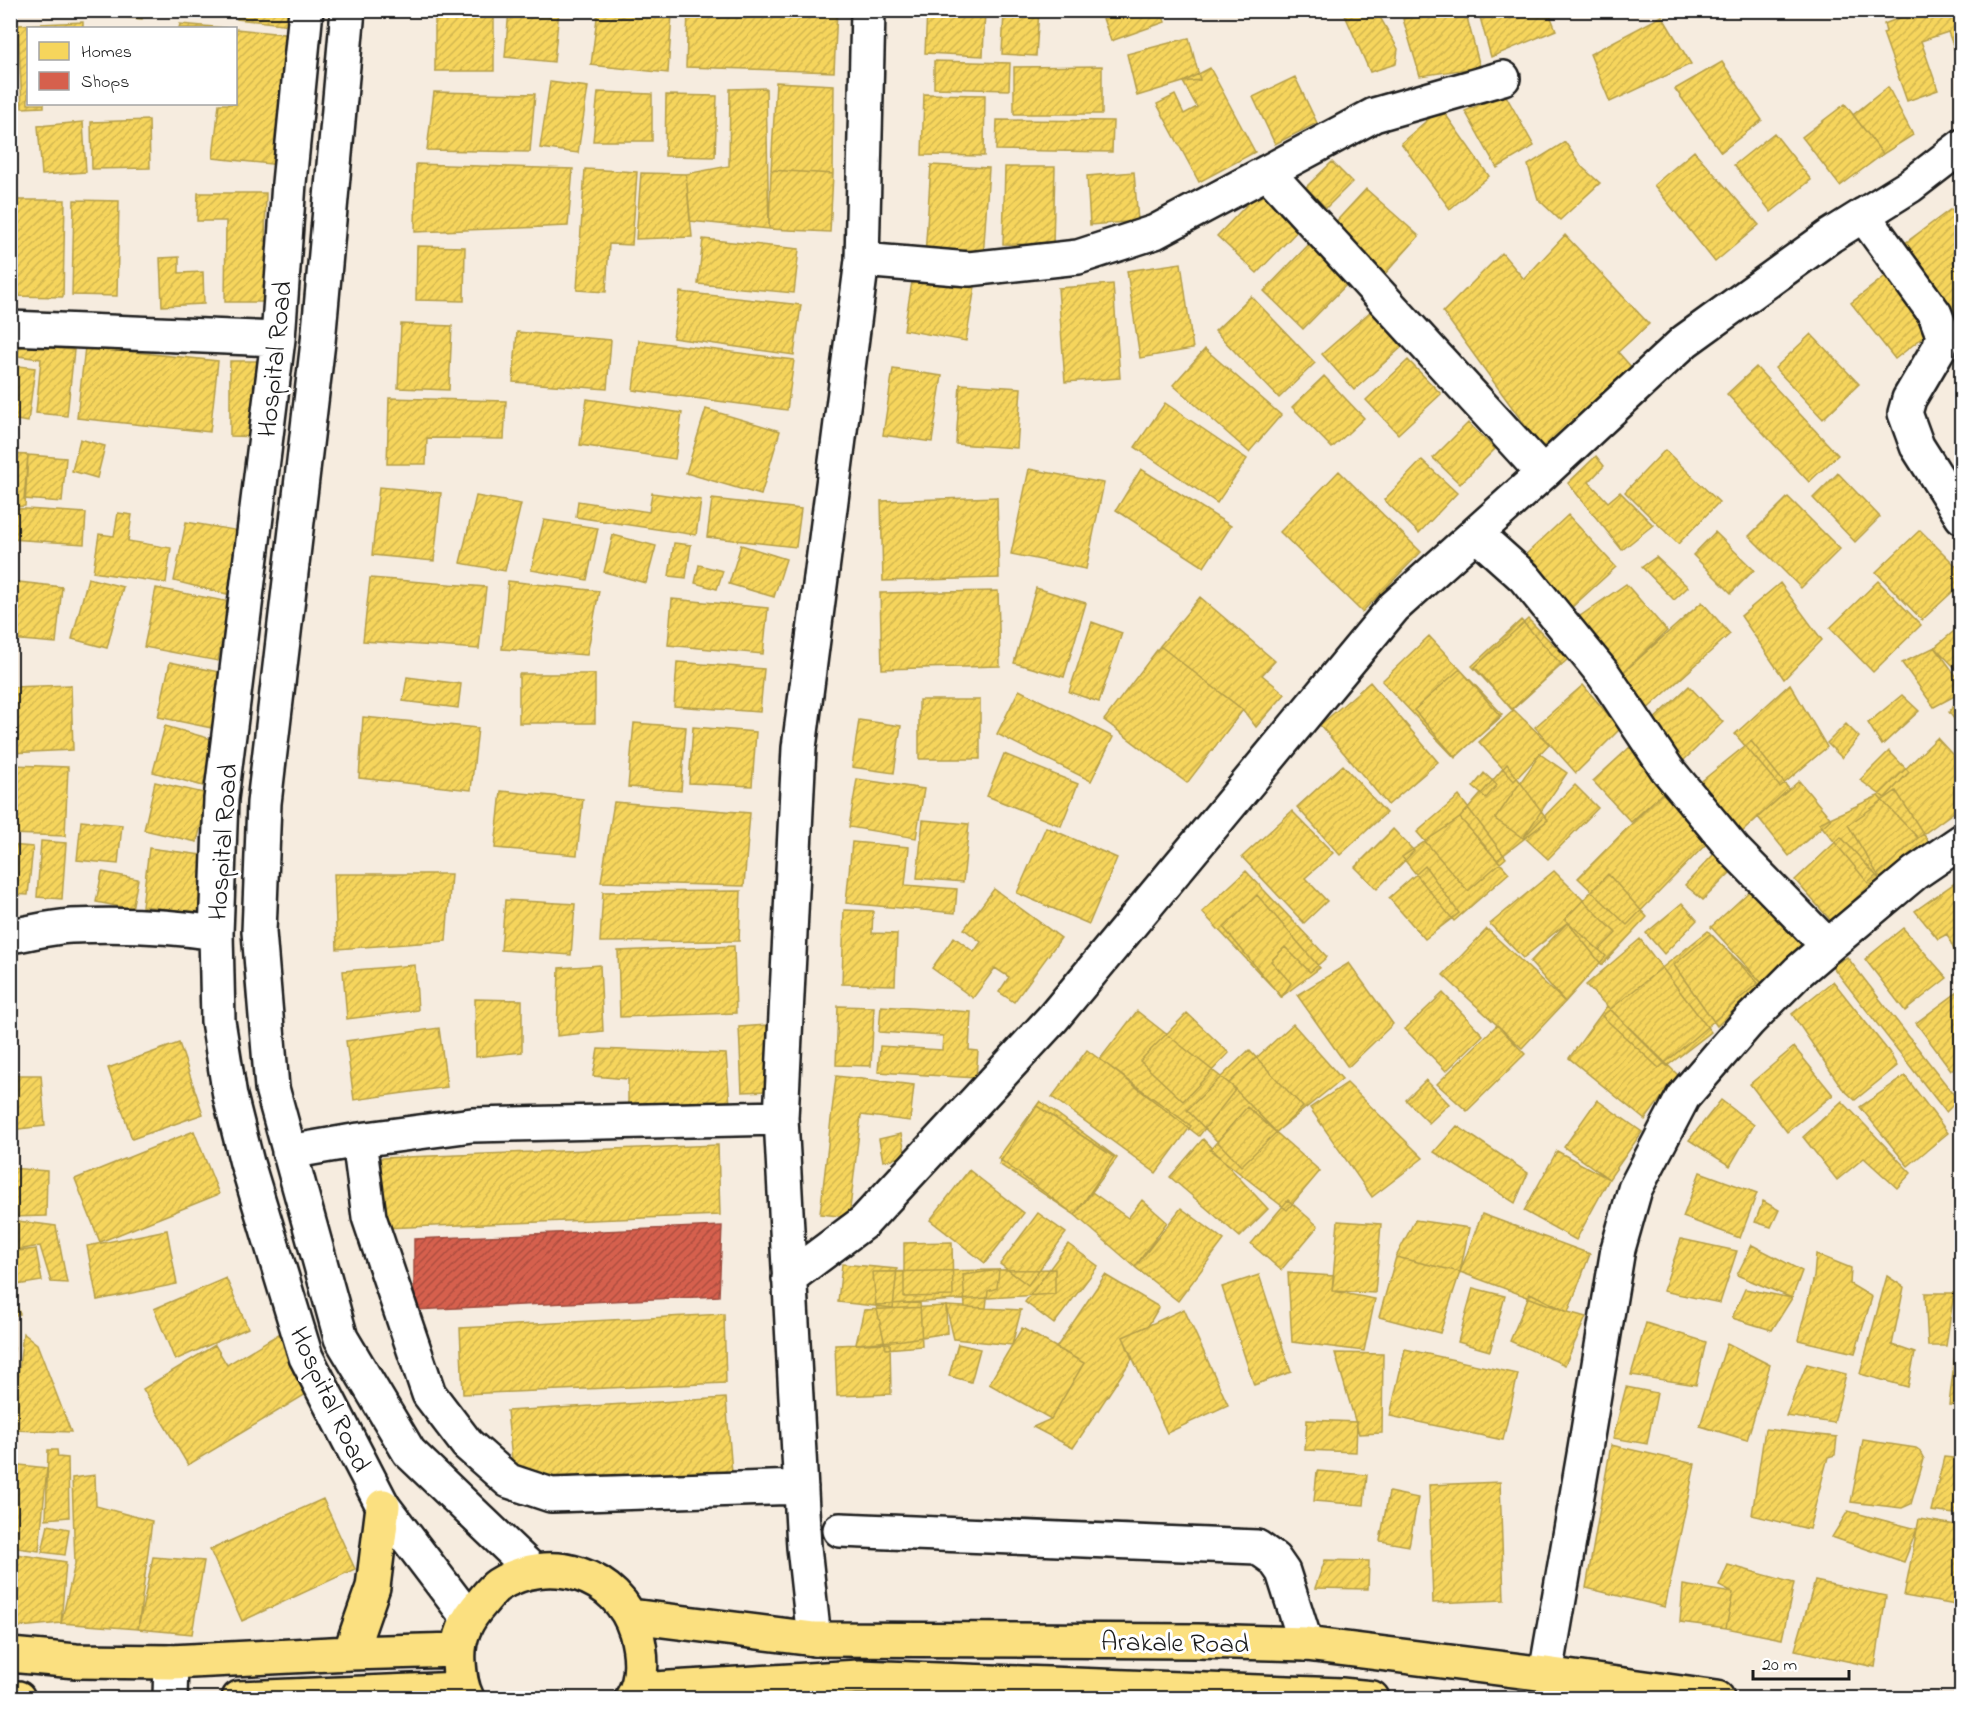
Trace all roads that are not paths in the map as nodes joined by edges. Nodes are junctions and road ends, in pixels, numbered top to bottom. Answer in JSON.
{"nodes":[{"id":1,"x":306,"y":10,"type":"edge"},
{"id":2,"x":348,"y":10,"type":"edge"},
{"id":3,"x":868,"y":10,"type":"edge"},
{"id":4,"x":1503,"y":78,"type":"dead end"},
{"id":5,"x":1962,"y":146,"type":"edge"},
{"id":6,"x":1267,"y":172,"type":"junction"},
{"id":7,"x":1863,"y":215,"type":"junction"},
{"id":8,"x":861,"y":261,"type":"junction"},
{"id":9,"x":10,"y":328,"type":"edge"},
{"id":10,"x":278,"y":339,"type":"junction"},
{"id":11,"x":1543,"y":473,"type":"junction"},
{"id":12,"x":1962,"y":517,"type":"edge"},
{"id":13,"x":1476,"y":534,"type":"junction"},
{"id":14,"x":1962,"y":841,"type":"edge"},
{"id":15,"x":216,"y":933,"type":"junction"},
{"id":16,"x":10,"y":936,"type":"edge"},
{"id":17,"x":1828,"y":946,"type":"junction"},
{"id":18,"x":781,"y":1118,"type":"junction"},
{"id":19,"x":359,"y":1140,"type":"junction"},
{"id":20,"x":289,"y":1152,"type":"junction"},
{"id":21,"x":789,"y":1278,"type":"junction"},
{"id":22,"x":801,"y":1487,"type":"junction"},
{"id":23,"x":383,"y":1506,"type":"junction"},
{"id":24,"x":840,"y":1530,"type":"dead end"},
{"id":25,"x":532,"y":1570,"type":"junction"},
{"id":26,"x":631,"y":1616,"type":"junction"},
{"id":27,"x":468,"y":1618,"type":"junction"},
{"id":28,"x":814,"y":1639,"type":"junction"},
{"id":29,"x":1306,"y":1644,"type":"junction"},
{"id":30,"x":458,"y":1650,"type":"junction"},
{"id":31,"x":350,"y":1653,"type":"junction"},
{"id":32,"x":10,"y":1655,"type":"edge"},
{"id":33,"x":171,"y":1662,"type":"junction"},
{"id":34,"x":1546,"y":1674,"type":"junction"},
{"id":35,"x":464,"y":1694,"type":"edge"},
{"id":36,"x":635,"y":1694,"type":"edge"},
{"id":37,"x":340,"y":1696,"type":"edge"},
{"id":38,"x":10,"y":1698,"type":"edge"},
{"id":39,"x":18,"y":1698,"type":"edge"},
{"id":40,"x":170,"y":1698,"type":"edge"},
{"id":41,"x":238,"y":1698,"type":"edge"},
{"id":42,"x":1372,"y":1698,"type":"edge"},
{"id":43,"x":1717,"y":1698,"type":"edge"}],
"edges":[{"from":1,"to":10,"type":"street","name":"Hospital Road"},
{"from":2,"to":20,"type":"street","name":"Hospital Road"},
{"from":3,"to":8,"type":"street"},
{"from":4,"to":6,"type":"street"},
{"from":5,"to":7,"type":"street"},
{"from":6,"to":8,"type":"street"},
{"from":6,"to":11,"type":"street"},
{"from":7,"to":11,"type":"street"},
{"from":7,"to":12,"type":"street"},
{"from":8,"to":18,"type":"street"},
{"from":9,"to":10,"type":"street"},
{"from":10,"to":15,"type":"street","name":"Hospital Road"},
{"from":11,"to":13,"type":"street"},
{"from":13,"to":17,"type":"street"},
{"from":13,"to":21,"type":"street"},
{"from":14,"to":17,"type":"street"},
{"from":15,"to":16,"type":"street"},
{"from":15,"to":23,"type":"street","name":"Hospital Road"},
{"from":17,"to":34,"type":"street"},
{"from":18,"to":19,"type":"street"},
{"from":18,"to":21,"type":"street"},
{"from":19,"to":20,"type":"street"},
{"from":19,"to":22,"type":"street"},
{"from":20,"to":25,"type":"street","name":"Hospital Road"},
{"from":21,"to":22,"type":"street"},
{"from":22,"to":28,"type":"street"},
{"from":23,"to":27,"type":"street","name":"Hospital Road"},
{"from":23,"to":31,"type":"main road"},
{"from":24,"to":29,"type":"street"},
{"from":25,"to":26,"type":"main road"},
{"from":25,"to":27,"type":"main road"},
{"from":26,"to":28,"type":"main road","name":"Arakale Road"},
{"from":26,"to":36,"type":"main road"},
{"from":27,"to":30,"type":"main road"},
{"from":28,"to":29,"type":"main road","name":"Arakale Road"},
{"from":29,"to":34,"type":"main road","name":"Arakale Road"},
{"from":30,"to":31,"type":"main road"},
{"from":30,"to":35,"type":"main road"},
{"from":31,"to":33,"type":"main road"},
{"from":32,"to":33,"type":"main road"},
{"from":33,"to":40,"type":"street"},
{"from":34,"to":43,"type":"main road","name":"Arakale Road"},
{"from":35,"to":37,"type":"main road"},
{"from":36,"to":42,"type":"main road","name":"Arakale Road"},
{"from":37,"to":41,"type":"main road"},
{"from":38,"to":39,"type":"main road"}]}
